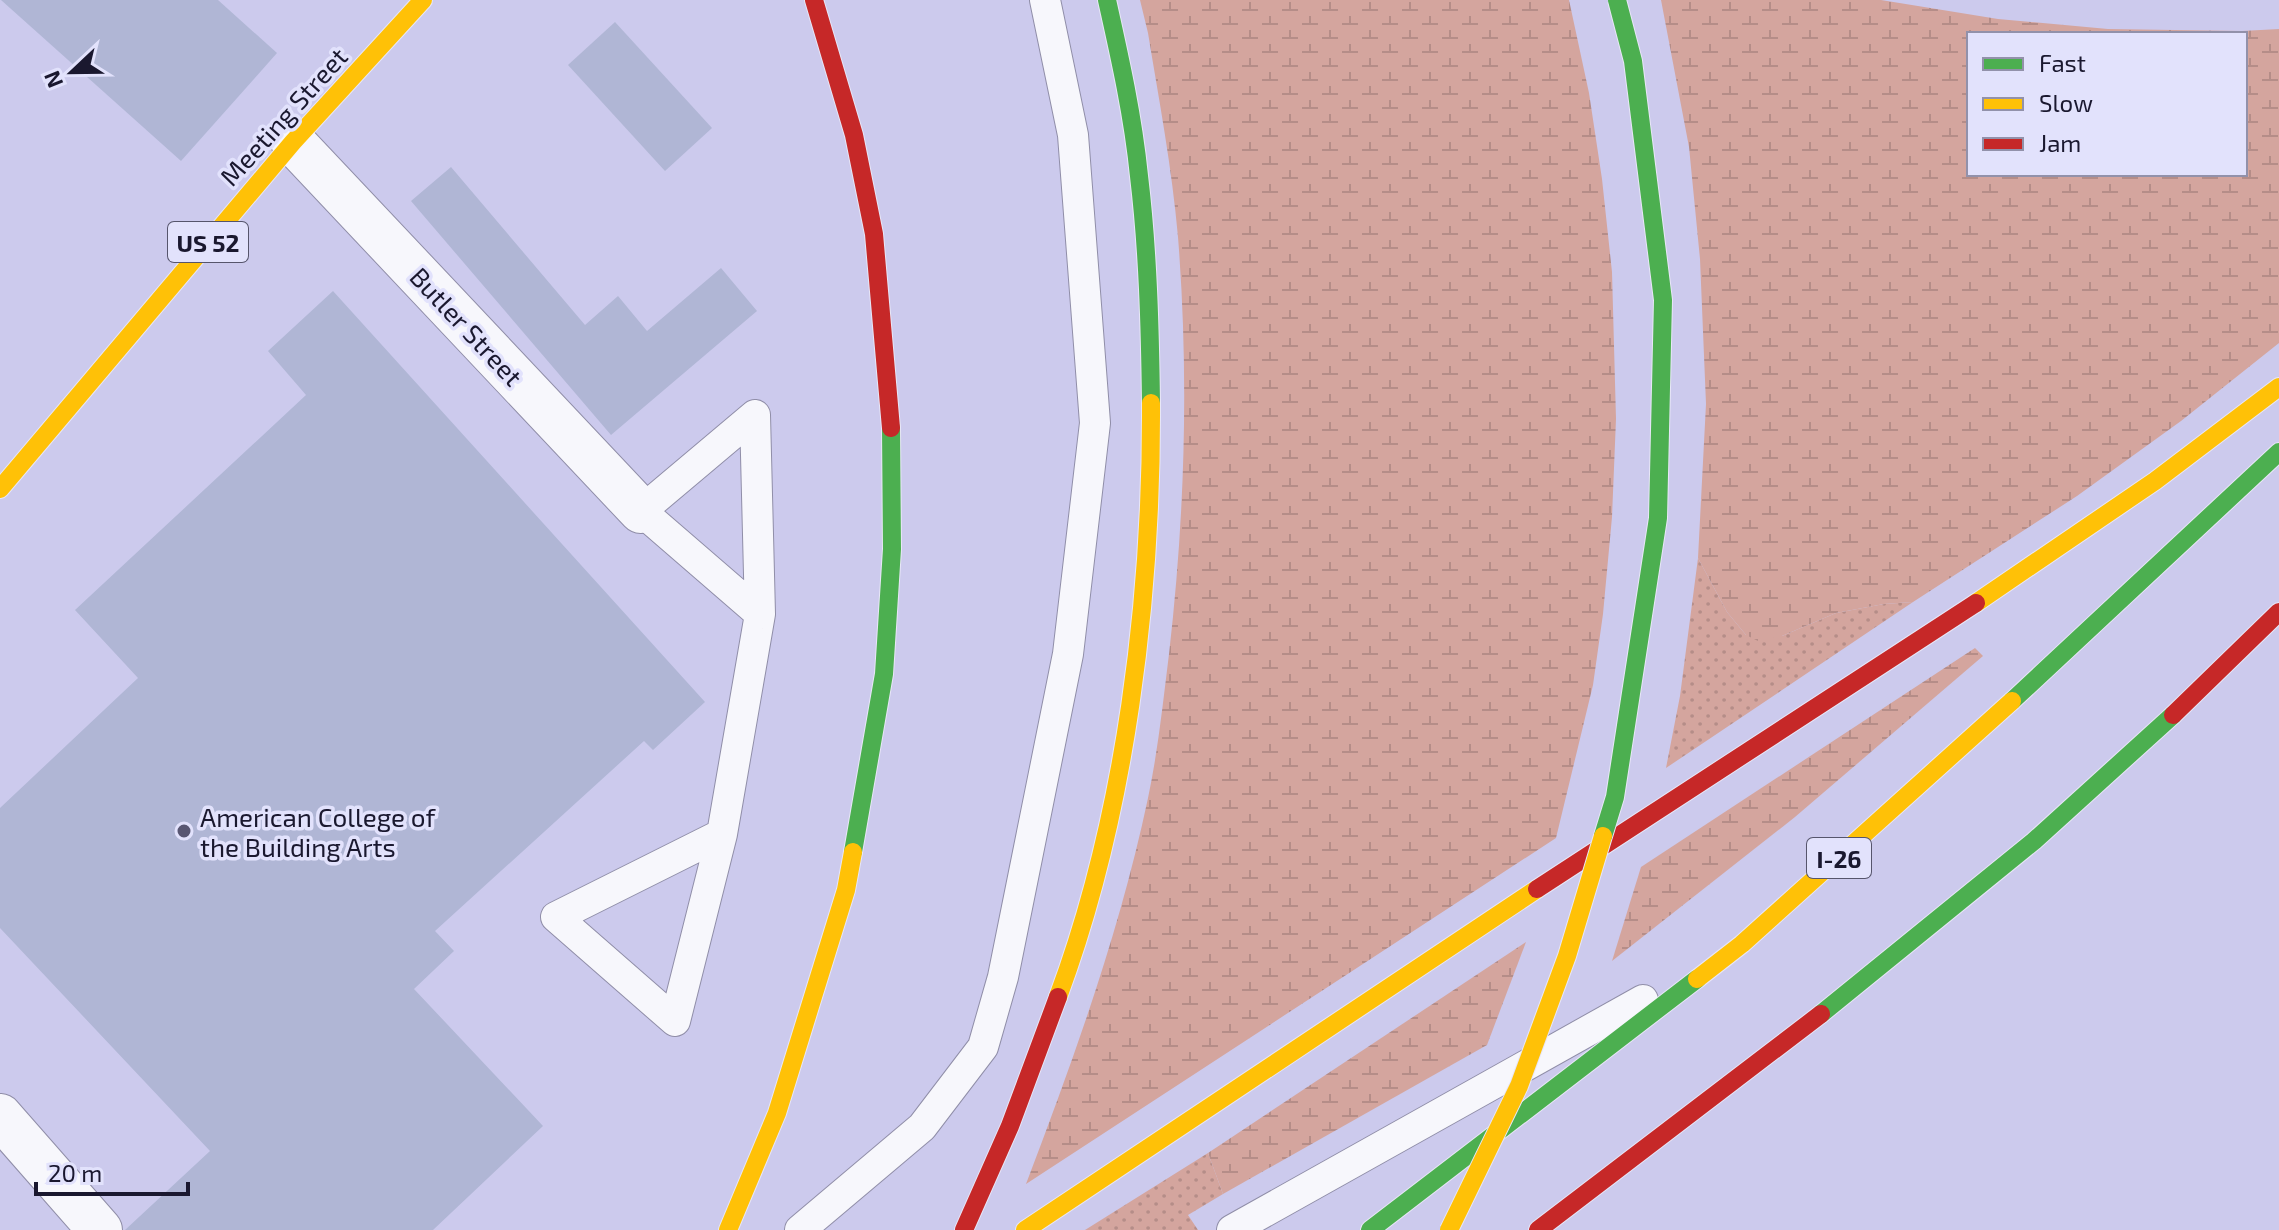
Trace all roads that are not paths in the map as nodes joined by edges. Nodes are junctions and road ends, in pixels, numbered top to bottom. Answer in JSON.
{"nodes":[{"id":1,"x":423,"y":0,"type":"edge"},
{"id":2,"x":814,"y":0,"type":"edge"},
{"id":3,"x":1045,"y":0,"type":"edge"},
{"id":4,"x":1107,"y":0,"type":"edge"},
{"id":5,"x":1617,"y":0,"type":"edge"},
{"id":6,"x":293,"y":142,"type":"junction"},
{"id":7,"x":2279,"y":387,"type":"edge"},
{"id":8,"x":2279,"y":452,"type":"edge"},
{"id":9,"x":0,"y":489,"type":"edge"},
{"id":10,"x":641,"y":511,"type":"junction"},
{"id":11,"x":2279,"y":612,"type":"edge"},
{"id":12,"x":760,"y":614,"type":"junction"},
{"id":13,"x":722,"y":834,"type":"junction"},
{"id":14,"x":1742,"y":944,"type":"junction"},
{"id":15,"x":0,"y":1116,"type":"edge"},
{"id":16,"x":1028,"y":1228,"type":"edge"},
{"id":17,"x":100,"y":1230,"type":"edge"},
{"id":18,"x":728,"y":1230,"type":"edge"},
{"id":19,"x":800,"y":1230,"type":"edge"},
{"id":20,"x":964,"y":1230,"type":"edge"},
{"id":21,"x":1232,"y":1230,"type":"edge"},
{"id":22,"x":1370,"y":1230,"type":"edge"},
{"id":23,"x":1449,"y":1230,"type":"edge"},
{"id":24,"x":1538,"y":1230,"type":"edge"}],
"edges":[{"from":1,"to":6,"type":"main road","name":"Meeting Street","number":"US 52"},
{"from":2,"to":18,"type":"main road"},
{"from":3,"to":19,"type":"lane"},
{"from":4,"to":20,"type":"main road"},
{"from":5,"to":23,"type":"main road","bridge":true},
{"from":6,"to":9,"type":"main road","name":"Meeting Street","number":"US 52"},
{"from":6,"to":10,"type":"street","name":"Butler Street"},
{"from":7,"to":16,"type":"main road"},
{"from":8,"to":14,"type":"main road","number":"I-26"},
{"from":10,"to":12,"type":"lane"},
{"from":10,"to":12,"type":"lane"},
{"from":11,"to":24,"type":"main road"},
{"from":12,"to":13,"type":"lane"},
{"from":13,"to":13,"type":"lane"},
{"from":14,"to":21,"type":"lane"},
{"from":14,"to":22,"type":"main road","number":"I-26","bridge":true},
{"from":15,"to":17,"type":"street"}]}
